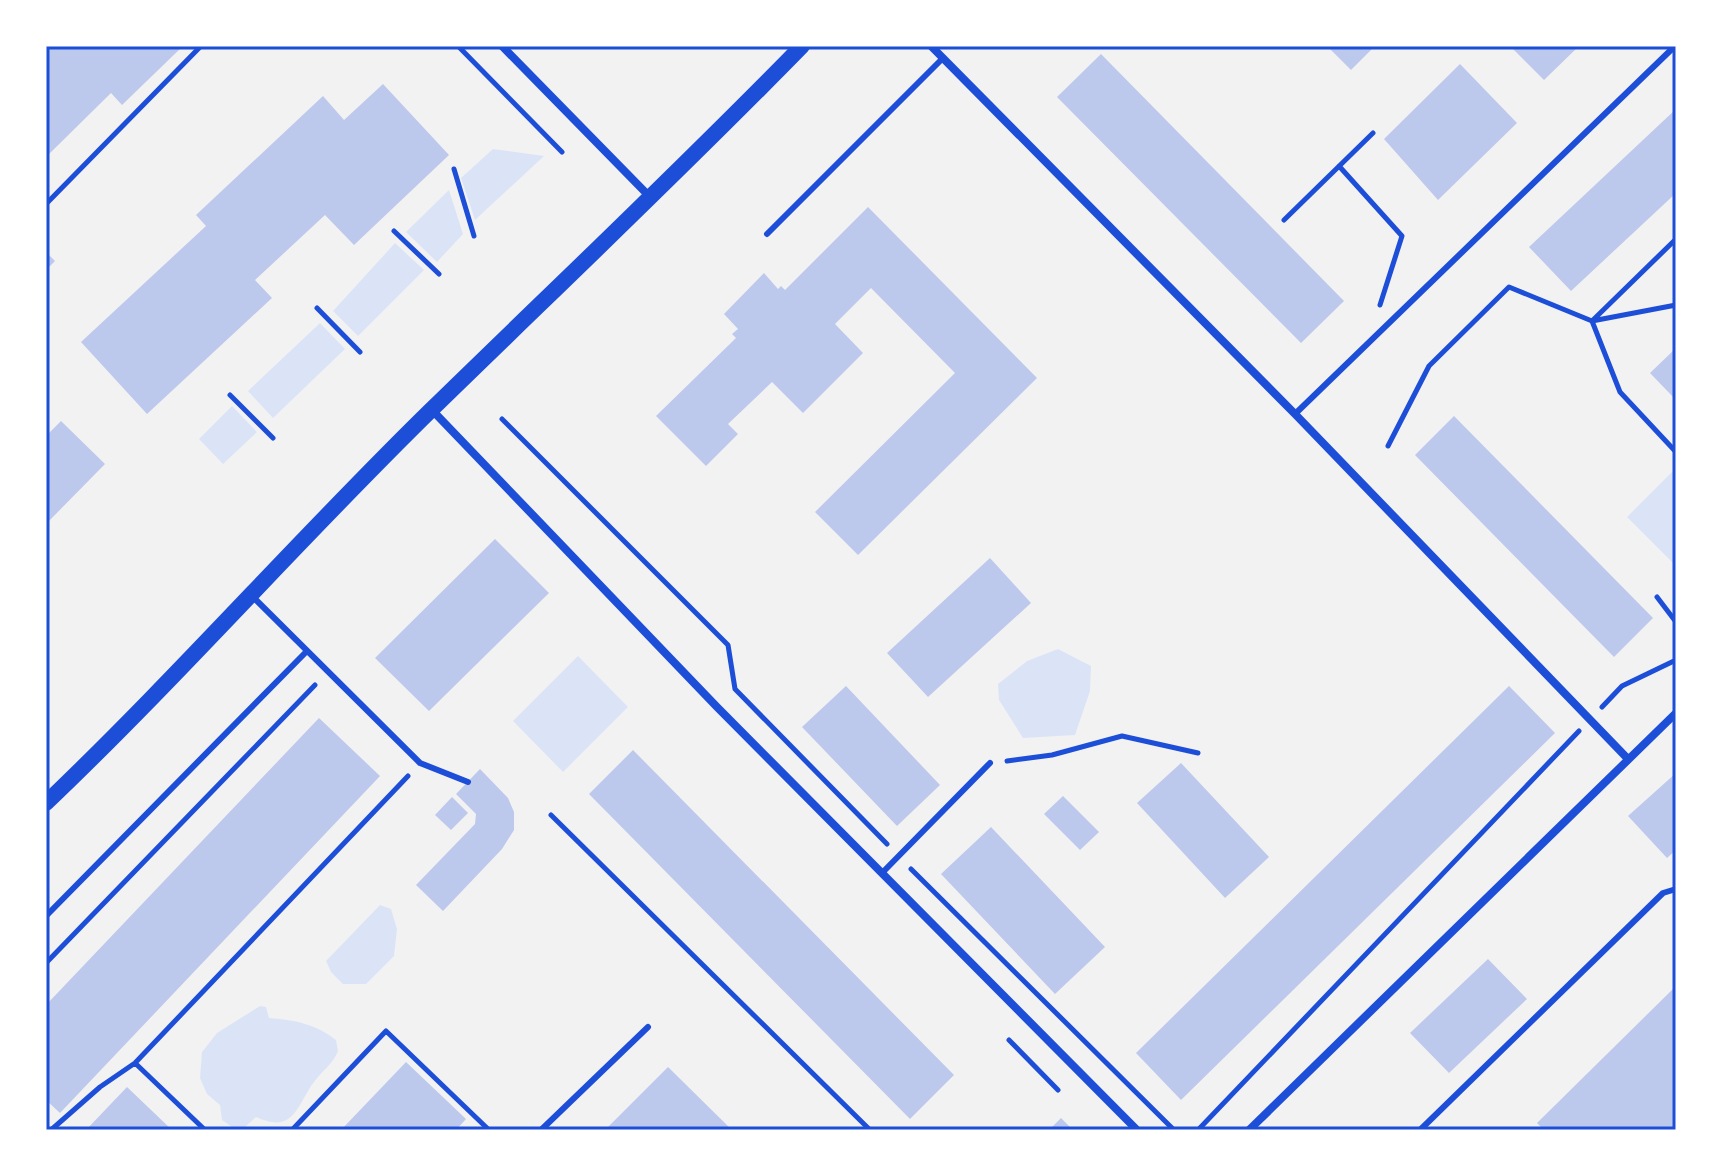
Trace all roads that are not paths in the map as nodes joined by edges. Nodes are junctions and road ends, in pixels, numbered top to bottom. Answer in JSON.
{"nodes":[{"id":1,"x":502,"y":46,"type":"edge"},
{"id":2,"x":802,"y":46,"type":"edge"},
{"id":3,"x":931,"y":46,"type":"edge"},
{"id":4,"x":1675,"y":46,"type":"edge"},
{"id":5,"x":943,"y":58,"type":"junction"},
{"id":6,"x":652,"y":198,"type":"junction"},
{"id":7,"x":767,"y":234,"type":"dead end"},
{"id":8,"x":432,"y":409,"type":"junction"},
{"id":9,"x":1295,"y":414,"type":"junction"},
{"id":10,"x":250,"y":593,"type":"junction"},
{"id":11,"x":306,"y":652,"type":"junction"},
{"id":12,"x":1676,"y":713,"type":"edge"},
{"id":13,"x":1628,"y":759,"type":"junction"},
{"id":14,"x":990,"y":763,"type":"road end"},
{"id":15,"x":468,"y":782,"type":"dead end"},
{"id":16,"x":46,"y":803,"type":"edge"},
{"id":17,"x":882,"y":873,"type":"junction"},
{"id":18,"x":1676,"y":889,"type":"edge"},
{"id":19,"x":46,"y":916,"type":"edge"},
{"id":20,"x":648,"y":1027,"type":"dead end"},
{"id":21,"x":541,"y":1130,"type":"edge"},
{"id":22,"x":1137,"y":1130,"type":"edge"},
{"id":23,"x":1249,"y":1130,"type":"edge"},
{"id":24,"x":1420,"y":1130,"type":"edge"}],
"edges":[{"from":1,"to":6,"type":"street"},
{"from":2,"to":6,"type":"main road"},
{"from":3,"to":5,"type":"street"},
{"from":4,"to":9,"type":"lane"},
{"from":5,"to":7,"type":"lane"},
{"from":5,"to":9,"type":"street"},
{"from":6,"to":8,"type":"main road"},
{"from":8,"to":10,"type":"main road"},
{"from":8,"to":17,"type":"street"},
{"from":9,"to":13,"type":"street"},
{"from":10,"to":11,"type":"lane"},
{"from":10,"to":16,"type":"main road"},
{"from":11,"to":15,"type":"lane"},
{"from":11,"to":19,"type":"lane"},
{"from":12,"to":13,"type":"street"},
{"from":13,"to":23,"type":"street"},
{"from":14,"to":17,"type":"lane"},
{"from":17,"to":22,"type":"street"},
{"from":18,"to":24,"type":"lane"},
{"from":20,"to":21,"type":"lane"}]}
